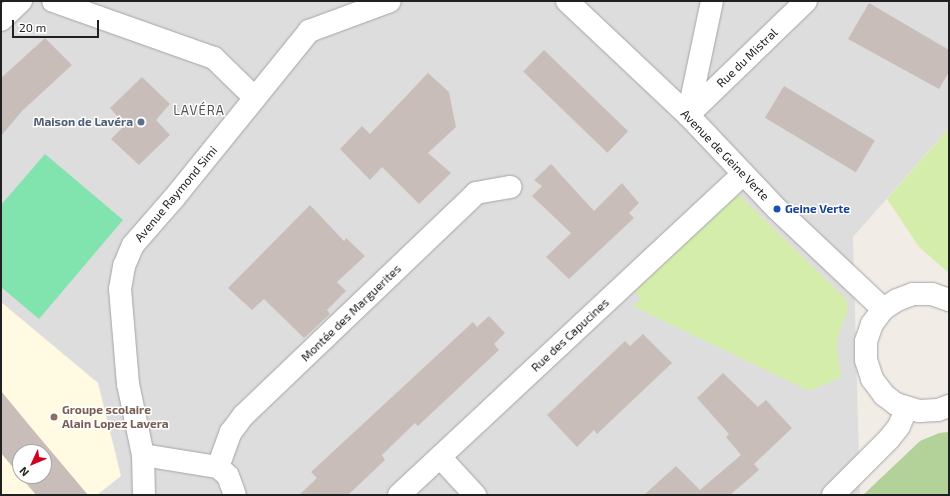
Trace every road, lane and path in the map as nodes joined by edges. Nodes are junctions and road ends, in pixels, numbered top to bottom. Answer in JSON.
{"nodes":[{"id":1,"x":21,"y":1,"type":"edge"},
{"id":2,"x":53,"y":1,"type":"edge"},
{"id":3,"x":390,"y":1,"type":"edge"},
{"id":4,"x":567,"y":1,"type":"edge"},
{"id":5,"x":712,"y":1,"type":"edge"},
{"id":6,"x":806,"y":1,"type":"edge"},
{"id":7,"x":1,"y":20,"type":"edge"},
{"id":8,"x":255,"y":98,"type":"junction"},
{"id":9,"x":688,"y":115,"type":"junction"},
{"id":10,"x":742,"y":175,"type":"junction"},
{"id":11,"x":510,"y":187,"type":"dead end"},
{"id":12,"x":949,"y":300,"type":"edge"},
{"id":13,"x":883,"y":309,"type":"junction"},
{"id":14,"x":949,"y":406,"type":"edge"},
{"id":15,"x":907,"y":408,"type":"junction"},
{"id":16,"x":143,"y":455,"type":"junction"},
{"id":17,"x":440,"y":457,"type":"junction"},
{"id":18,"x":218,"y":467,"type":"junction"},
{"id":19,"x":144,"y":495,"type":"edge"},
{"id":20,"x":235,"y":495,"type":"edge"},
{"id":21,"x":399,"y":495,"type":"edge"},
{"id":22,"x":475,"y":495,"type":"edge"},
{"id":23,"x":833,"y":495,"type":"edge"}],
"edges":[{"from":1,"to":7,"type":"street"},
{"from":2,"to":8,"type":"street"},
{"from":3,"to":8,"type":"street","name":"Avenue Raymond Simi"},
{"from":4,"to":9,"type":"street","name":"Avenue de Geine Verte"},
{"from":5,"to":9,"type":"street"},
{"from":6,"to":9,"type":"street","name":"Rue du Mistral"},
{"from":8,"to":16,"type":"street","name":"Avenue Raymond Simi"},
{"from":9,"to":10,"type":"street","name":"Avenue de Geine Verte"},
{"from":10,"to":13,"type":"street","name":"Avenue de Geine Verte"},
{"from":10,"to":17,"type":"street","name":"Rue des Capucines"},
{"from":11,"to":18,"type":"street","name":"Montée des Marguerites"},
{"from":12,"to":13,"type":"street"},
{"from":13,"to":15,"type":"street"},
{"from":14,"to":15,"type":"street"},
{"from":15,"to":23,"type":"street"},
{"from":16,"to":18,"type":"street"},
{"from":16,"to":19,"type":"street","name":"Avenue Raymond Simi"},
{"from":17,"to":21,"type":"street","name":"Rue des Capucines"},
{"from":17,"to":22,"type":"street"},
{"from":18,"to":20,"type":"street"}]}
